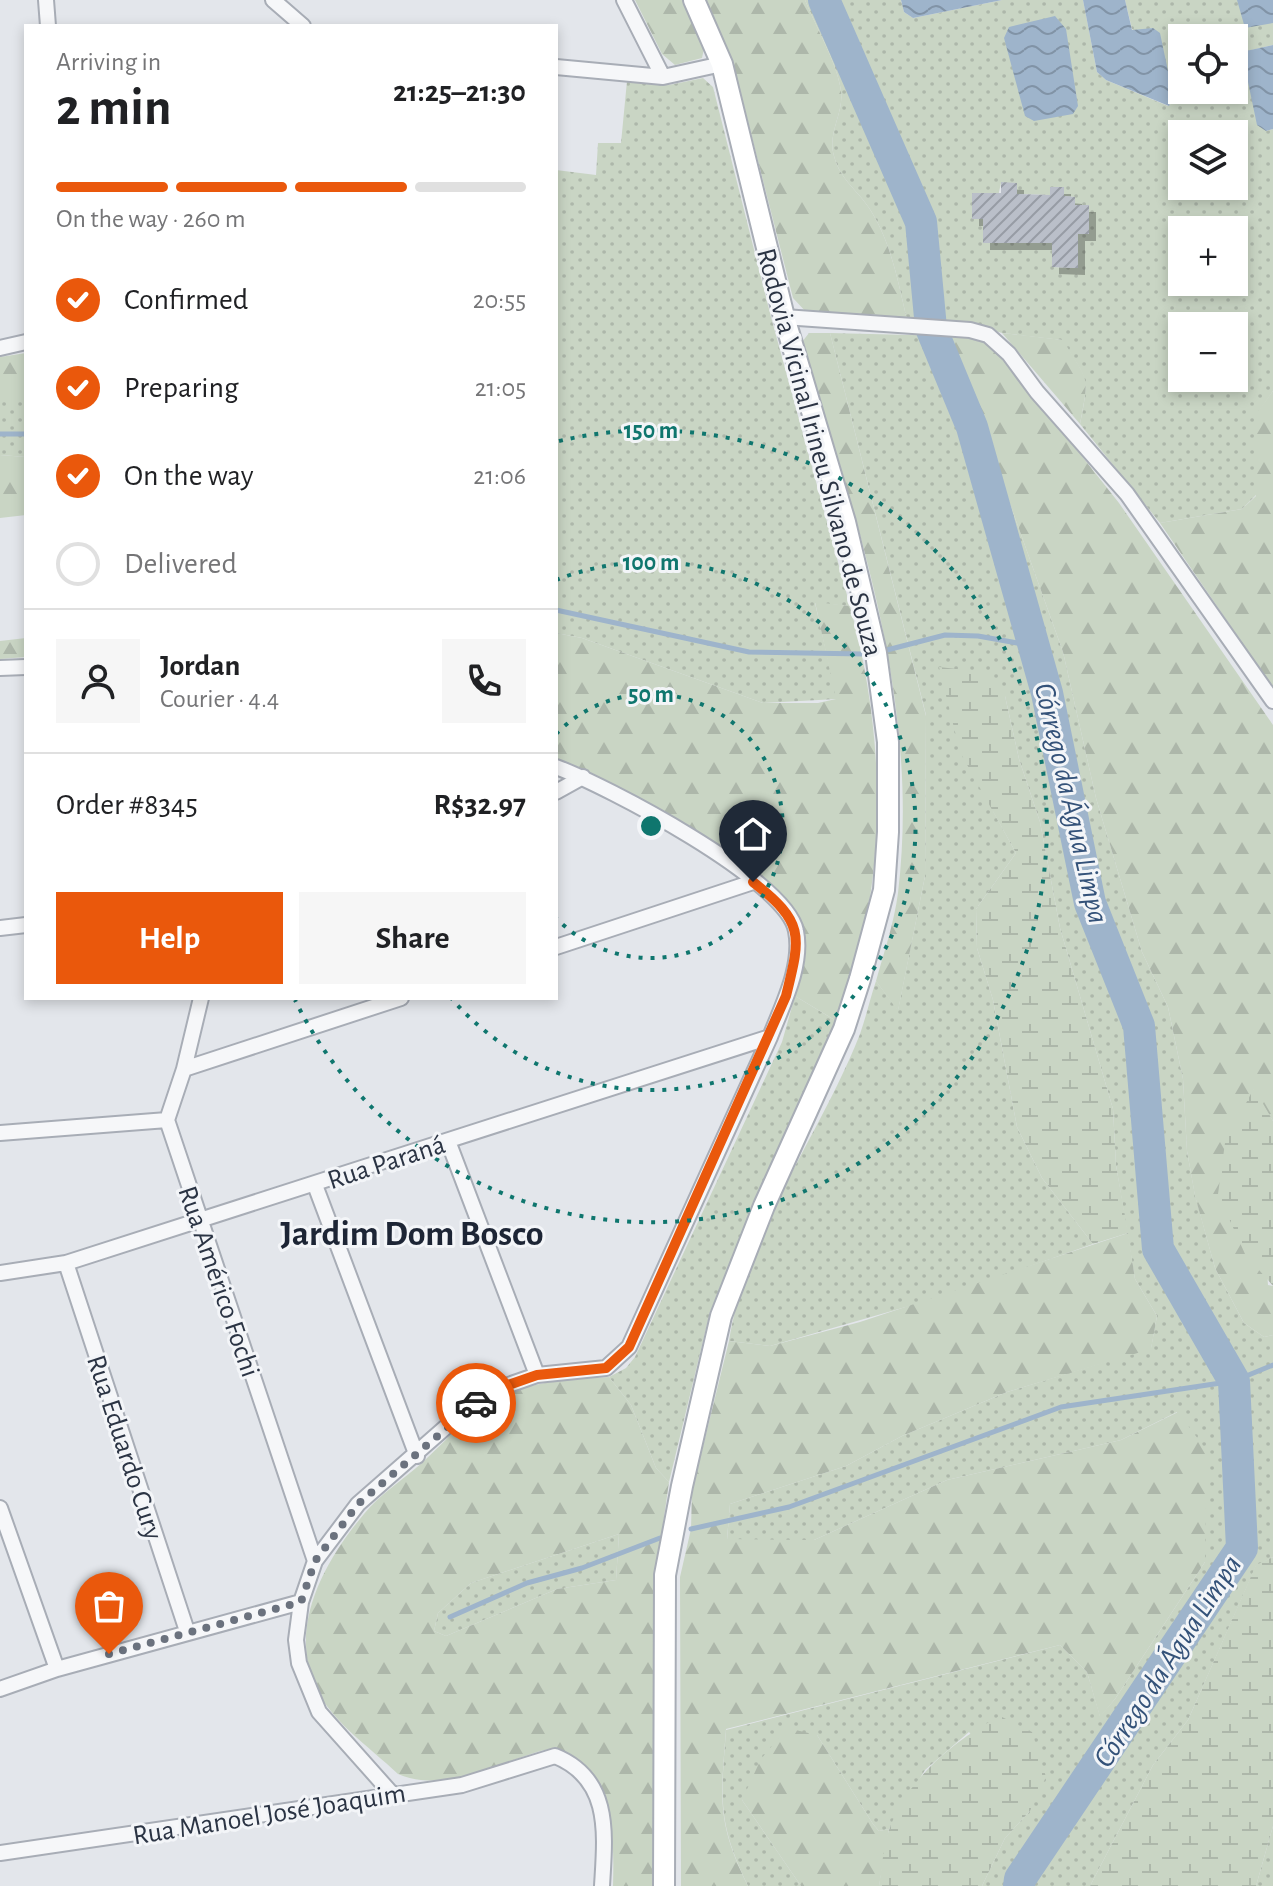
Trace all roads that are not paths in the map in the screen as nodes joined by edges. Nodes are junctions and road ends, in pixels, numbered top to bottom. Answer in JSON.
{"nodes":[{"id":1,"x":46,"y":0,"type":"edge"},
{"id":2,"x":275,"y":0,"type":"edge"},
{"id":3,"x":624,"y":0,"type":"edge"},
{"id":4,"x":694,"y":0,"type":"edge"},
{"id":5,"x":48,"y":24,"type":"edge"},
{"id":6,"x":301,"y":24,"type":"edge"},
{"id":7,"x":722,"y":64,"type":"junction"},
{"id":8,"x":558,"y":67,"type":"edge"},
{"id":9,"x":663,"y":77,"type":"junction"},
{"id":10,"x":784,"y":317,"type":"junction"},
{"id":11,"x":24,"y":342,"type":"edge"},
{"id":12,"x":0,"y":348,"type":"edge"},
{"id":13,"x":24,"y":667,"type":"edge"},
{"id":14,"x":0,"y":668,"type":"edge"},
{"id":15,"x":1273,"y":701,"type":"edge"},
{"id":16,"x":558,"y":768,"type":"edge"},
{"id":17,"x":583,"y":777,"type":"junction"},
{"id":18,"x":558,"y":791,"type":"edge"},
{"id":19,"x":753,"y":882,"type":"junction"},
{"id":20,"x":24,"y":925,"type":"edge"},
{"id":21,"x":0,"y":928,"type":"edge"},
{"id":22,"x":558,"y":946,"type":"edge"},
{"id":23,"x":201,"y":1000,"type":"edge"},
{"id":24,"x":395,"y":1000,"type":"edge"},
{"id":25,"x":770,"y":1037,"type":"junction"},
{"id":26,"x":184,"y":1069,"type":"junction"},
{"id":27,"x":167,"y":1120,"type":"junction"},
{"id":28,"x":0,"y":1133,"type":"edge"},
{"id":29,"x":448,"y":1141,"type":"junction"},
{"id":30,"x":315,"y":1185,"type":"junction"},
{"id":31,"x":199,"y":1220,"type":"junction"},
{"id":32,"x":66,"y":1263,"type":"junction"},
{"id":33,"x":0,"y":1273,"type":"edge"},
{"id":34,"x":537,"y":1375,"type":"junction"},
{"id":35,"x":417,"y":1456,"type":"junction"},
{"id":36,"x":0,"y":1508,"type":"edge"},
{"id":37,"x":315,"y":1561,"type":"junction"},
{"id":38,"x":301,"y":1602,"type":"junction"},
{"id":39,"x":187,"y":1631,"type":"junction"},
{"id":40,"x":57,"y":1669,"type":"junction"},
{"id":41,"x":0,"y":1689,"type":"edge"},
{"id":42,"x":392,"y":1794,"type":"junction"},
{"id":43,"x":0,"y":1853,"type":"edge"},
{"id":44,"x":602,"y":1886,"type":"edge"},
{"id":45,"x":664,"y":1886,"type":"edge"}],
"edges":[{"from":1,"to":5,"type":"street"},
{"from":2,"to":6,"type":"street"},
{"from":3,"to":9,"type":"street"},
{"from":4,"to":7,"type":"main road","name":"Rodovia Vicinal Irineu Silvano de Souza"},
{"from":7,"to":9,"type":"street"},
{"from":7,"to":10,"type":"main road","name":"Rodovia Vicinal Irineu Silvano de Souza"},
{"from":8,"to":9,"type":"street"},
{"from":10,"to":15,"type":"street"},
{"from":10,"to":45,"type":"main road","name":"Rodovia Vicinal Irineu Silvano de Souza"},
{"from":11,"to":12,"type":"street"},
{"from":13,"to":14,"type":"street"},
{"from":16,"to":17,"type":"street"},
{"from":17,"to":18,"type":"street"},
{"from":17,"to":19,"type":"street"},
{"from":19,"to":22,"type":"street"},
{"from":19,"to":25,"type":"street"},
{"from":20,"to":21,"type":"street"},
{"from":23,"to":26,"type":"street"},
{"from":24,"to":26,"type":"street"},
{"from":25,"to":29,"type":"street","name":"Rua Paraná"},
{"from":25,"to":34,"type":"street"},
{"from":26,"to":27,"type":"street"},
{"from":27,"to":28,"type":"street"},
{"from":27,"to":31,"type":"street","name":"Rua Américo Fochi"},
{"from":29,"to":30,"type":"street","name":"Rua Paraná"},
{"from":29,"to":34,"type":"street"},
{"from":30,"to":31,"type":"street","name":"Rua Paraná"},
{"from":30,"to":35,"type":"street"},
{"from":31,"to":32,"type":"street","name":"Rua Paraná"},
{"from":31,"to":37,"type":"street","name":"Rua Américo Fochi"},
{"from":32,"to":33,"type":"street","name":"Rua Paraná"},
{"from":32,"to":39,"type":"street","name":"Rua Eduardo Cury"},
{"from":34,"to":35,"type":"street"},
{"from":35,"to":37,"type":"street"},
{"from":36,"to":40,"type":"street"},
{"from":37,"to":38,"type":"street"},
{"from":38,"to":39,"type":"street"},
{"from":38,"to":42,"type":"street"},
{"from":39,"to":40,"type":"street"},
{"from":40,"to":41,"type":"street"},
{"from":42,"to":43,"type":"street","name":"Rua Manoel José Joaquim"},
{"from":42,"to":44,"type":"street","name":"Rua Manoel José Joaquim"}]}
